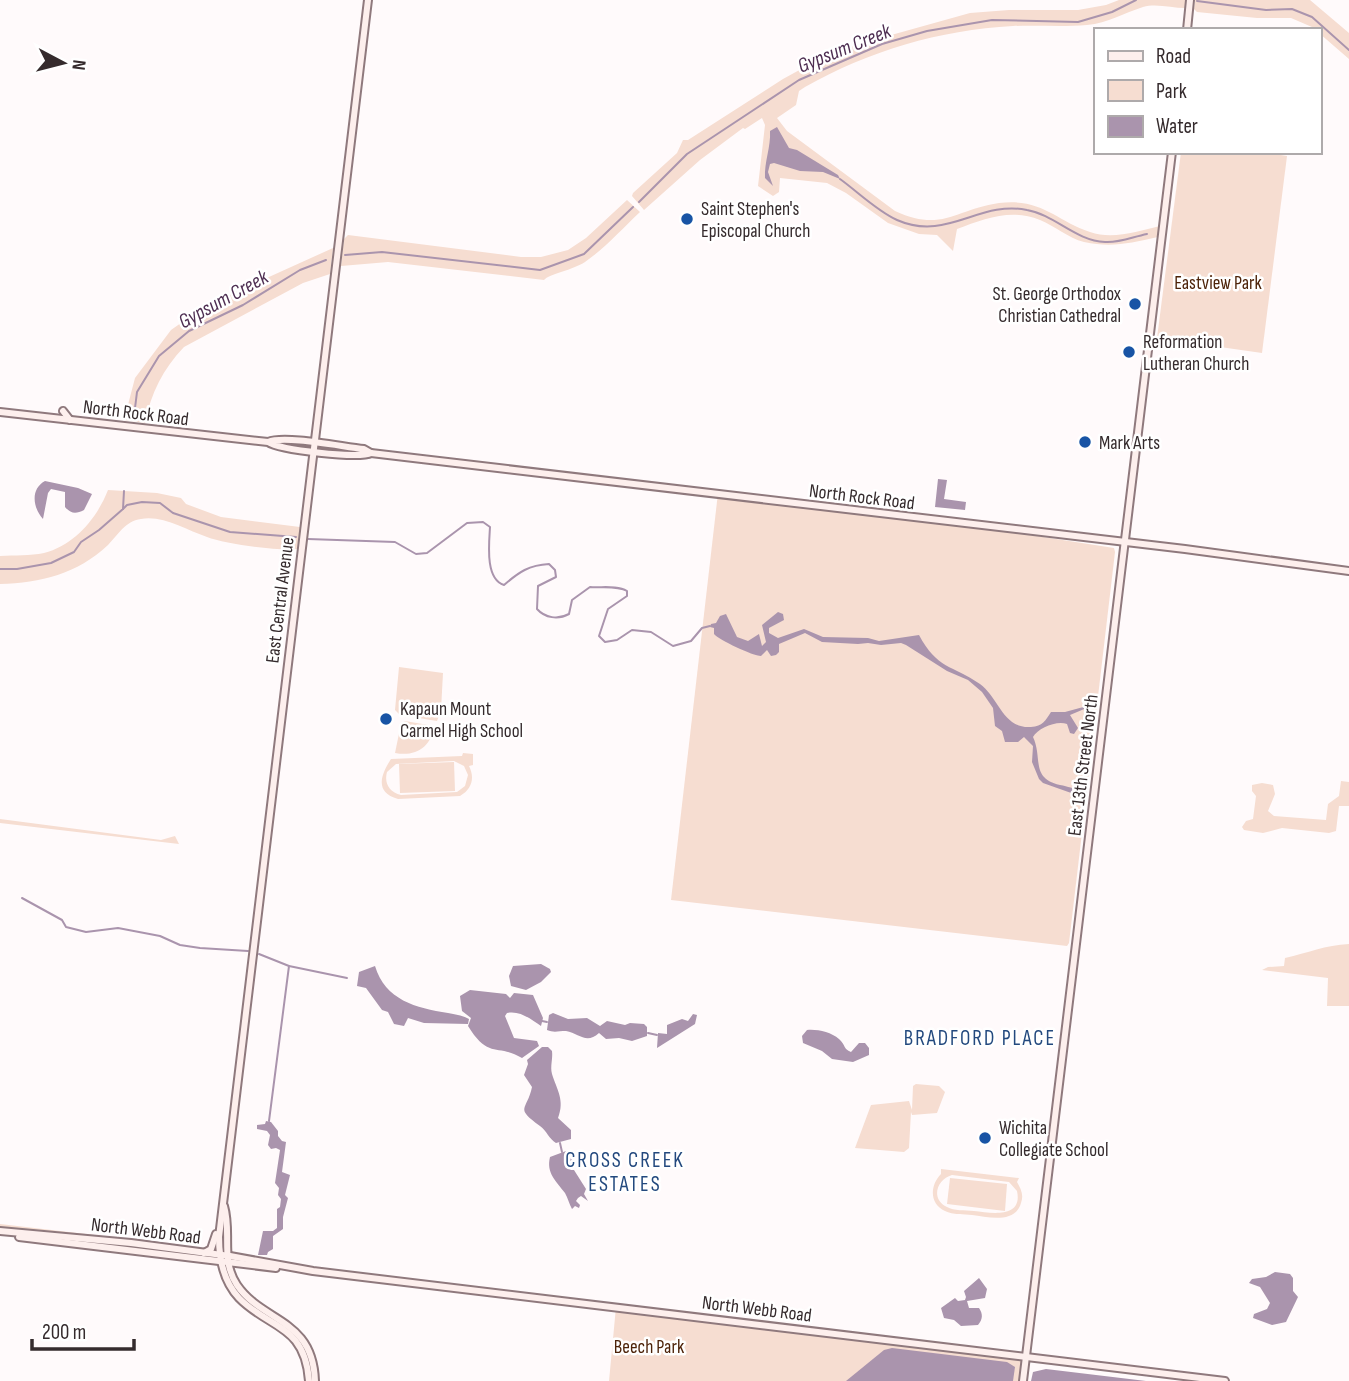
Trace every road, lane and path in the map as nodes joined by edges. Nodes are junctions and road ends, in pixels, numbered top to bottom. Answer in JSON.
{"nodes":[{"id":1,"x":368,"y":0,"type":"edge"},
{"id":2,"x":1191,"y":0,"type":"edge"},
{"id":3,"x":1187,"y":28,"type":"edge"},
{"id":4,"x":1172,"y":154,"type":"edge"},
{"id":5,"x":0,"y":412,"type":"edge"},
{"id":6,"x":55,"y":418,"type":"junction"},
{"id":7,"x":70,"y":420,"type":"junction"},
{"id":8,"x":313,"y":447,"type":"junction"},
{"id":9,"x":1125,"y":542,"type":"junction"},
{"id":10,"x":1349,"y":570,"type":"edge"},
{"id":11,"x":224,"y":1204,"type":"junction"},
{"id":12,"x":220,"y":1226,"type":"junction"},
{"id":13,"x":0,"y":1233,"type":"edge"},
{"id":14,"x":204,"y":1253,"type":"junction"},
{"id":15,"x":223,"y":1259,"type":"junction"},
{"id":16,"x":1026,"y":1357,"type":"junction"},
{"id":17,"x":309,"y":1381,"type":"edge"},
{"id":18,"x":315,"y":1381,"type":"edge"},
{"id":19,"x":1023,"y":1381,"type":"edge"},
{"id":20,"x":1225,"y":1381,"type":"edge"}],
"edges":[{"from":1,"to":8,"type":"main road","name":"East Central Avenue"},
{"from":2,"to":3,"type":"main road"},
{"from":4,"to":9,"type":"main road","name":"East 13th Street North"},
{"from":5,"to":6,"type":"main road","name":"North Rock Road"},
{"from":6,"to":7,"type":"main road","name":"North Rock Road"},
{"from":6,"to":7,"type":"main road"},
{"from":7,"to":8,"type":"main road","name":"North Rock Road"},
{"from":8,"to":9,"type":"main road","name":"North Rock Road"},
{"from":8,"to":11,"type":"main road","name":"East Central Avenue"},
{"from":9,"to":10,"type":"main road","name":"North Rock Road"},
{"from":9,"to":16,"type":"main road","name":"East 13th Street North"},
{"from":11,"to":12,"type":"main road","name":"East Central Avenue"},
{"from":11,"to":15,"type":"main road","name":"East Central Avenue"},
{"from":12,"to":14,"type":"main road"},
{"from":12,"to":15,"type":"main road","name":"East Central Avenue"},
{"from":13,"to":14,"type":"main road","name":"North Webb Road"},
{"from":13,"to":15,"type":"main road","name":"North Webb Road"},
{"from":14,"to":15,"type":"main road","name":"North Webb Road"},
{"from":15,"to":16,"type":"main road","name":"North Webb Road"},
{"from":15,"to":17,"type":"main road","name":"East Central Avenue"},
{"from":15,"to":18,"type":"main road","name":"East Central Avenue"},
{"from":16,"to":19,"type":"main road","name":"East 13th Street North"},
{"from":16,"to":20,"type":"main road","name":"North Webb Road"}]}
